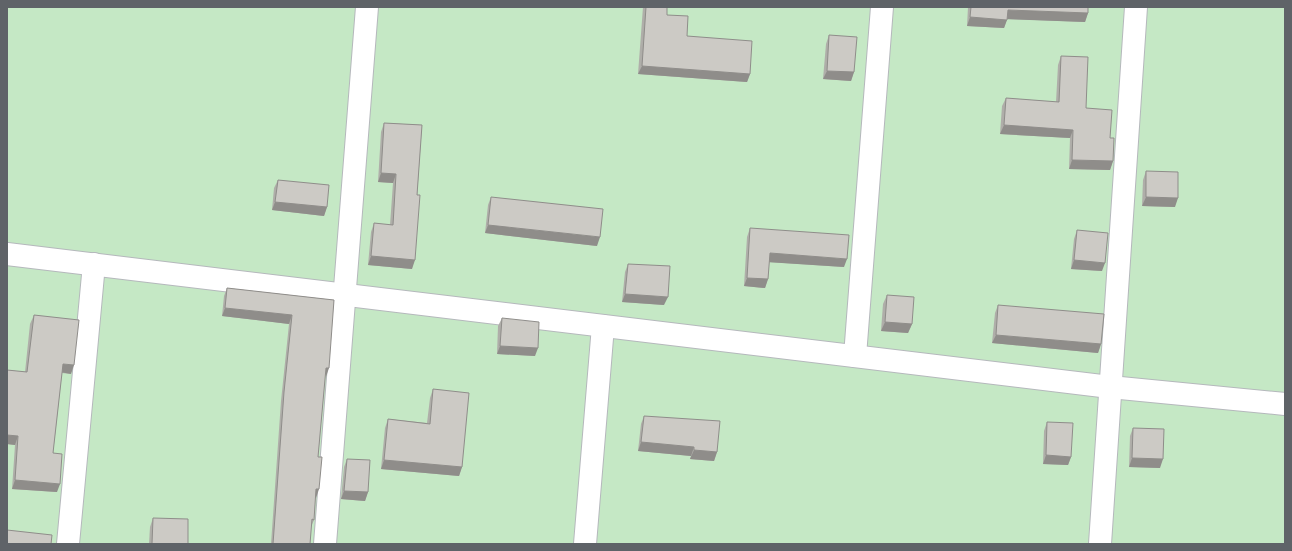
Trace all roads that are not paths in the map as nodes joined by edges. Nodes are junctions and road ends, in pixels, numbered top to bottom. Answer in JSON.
{"nodes":[{"id":1,"x":367,"y":7,"type":"edge"},
{"id":2,"x":882,"y":7,"type":"edge"},
{"id":3,"x":1136,"y":7,"type":"edge"},
{"id":4,"x":7,"y":254,"type":"edge"},
{"id":5,"x":94,"y":264,"type":"junction"},
{"id":6,"x":345,"y":295,"type":"junction"},
{"id":7,"x":603,"y":326,"type":"junction"},
{"id":8,"x":854,"y":356,"type":"junction"},
{"id":9,"x":1110,"y":387,"type":"junction"},
{"id":10,"x":1285,"y":404,"type":"edge"},
{"id":11,"x":68,"y":544,"type":"edge"},
{"id":12,"x":325,"y":544,"type":"edge"},
{"id":13,"x":584,"y":544,"type":"edge"},
{"id":14,"x":1100,"y":544,"type":"edge"}],
"edges":[{"from":1,"to":6,"type":"lane"},
{"from":2,"to":8,"type":"lane"},
{"from":3,"to":9,"type":"lane"},
{"from":4,"to":5,"type":"lane"},
{"from":5,"to":6,"type":"lane"},
{"from":5,"to":11,"type":"lane"},
{"from":6,"to":7,"type":"lane"},
{"from":6,"to":12,"type":"lane"},
{"from":7,"to":8,"type":"lane"},
{"from":7,"to":13,"type":"lane"},
{"from":8,"to":9,"type":"lane"},
{"from":9,"to":10,"type":"lane"},
{"from":9,"to":14,"type":"lane"}]}
